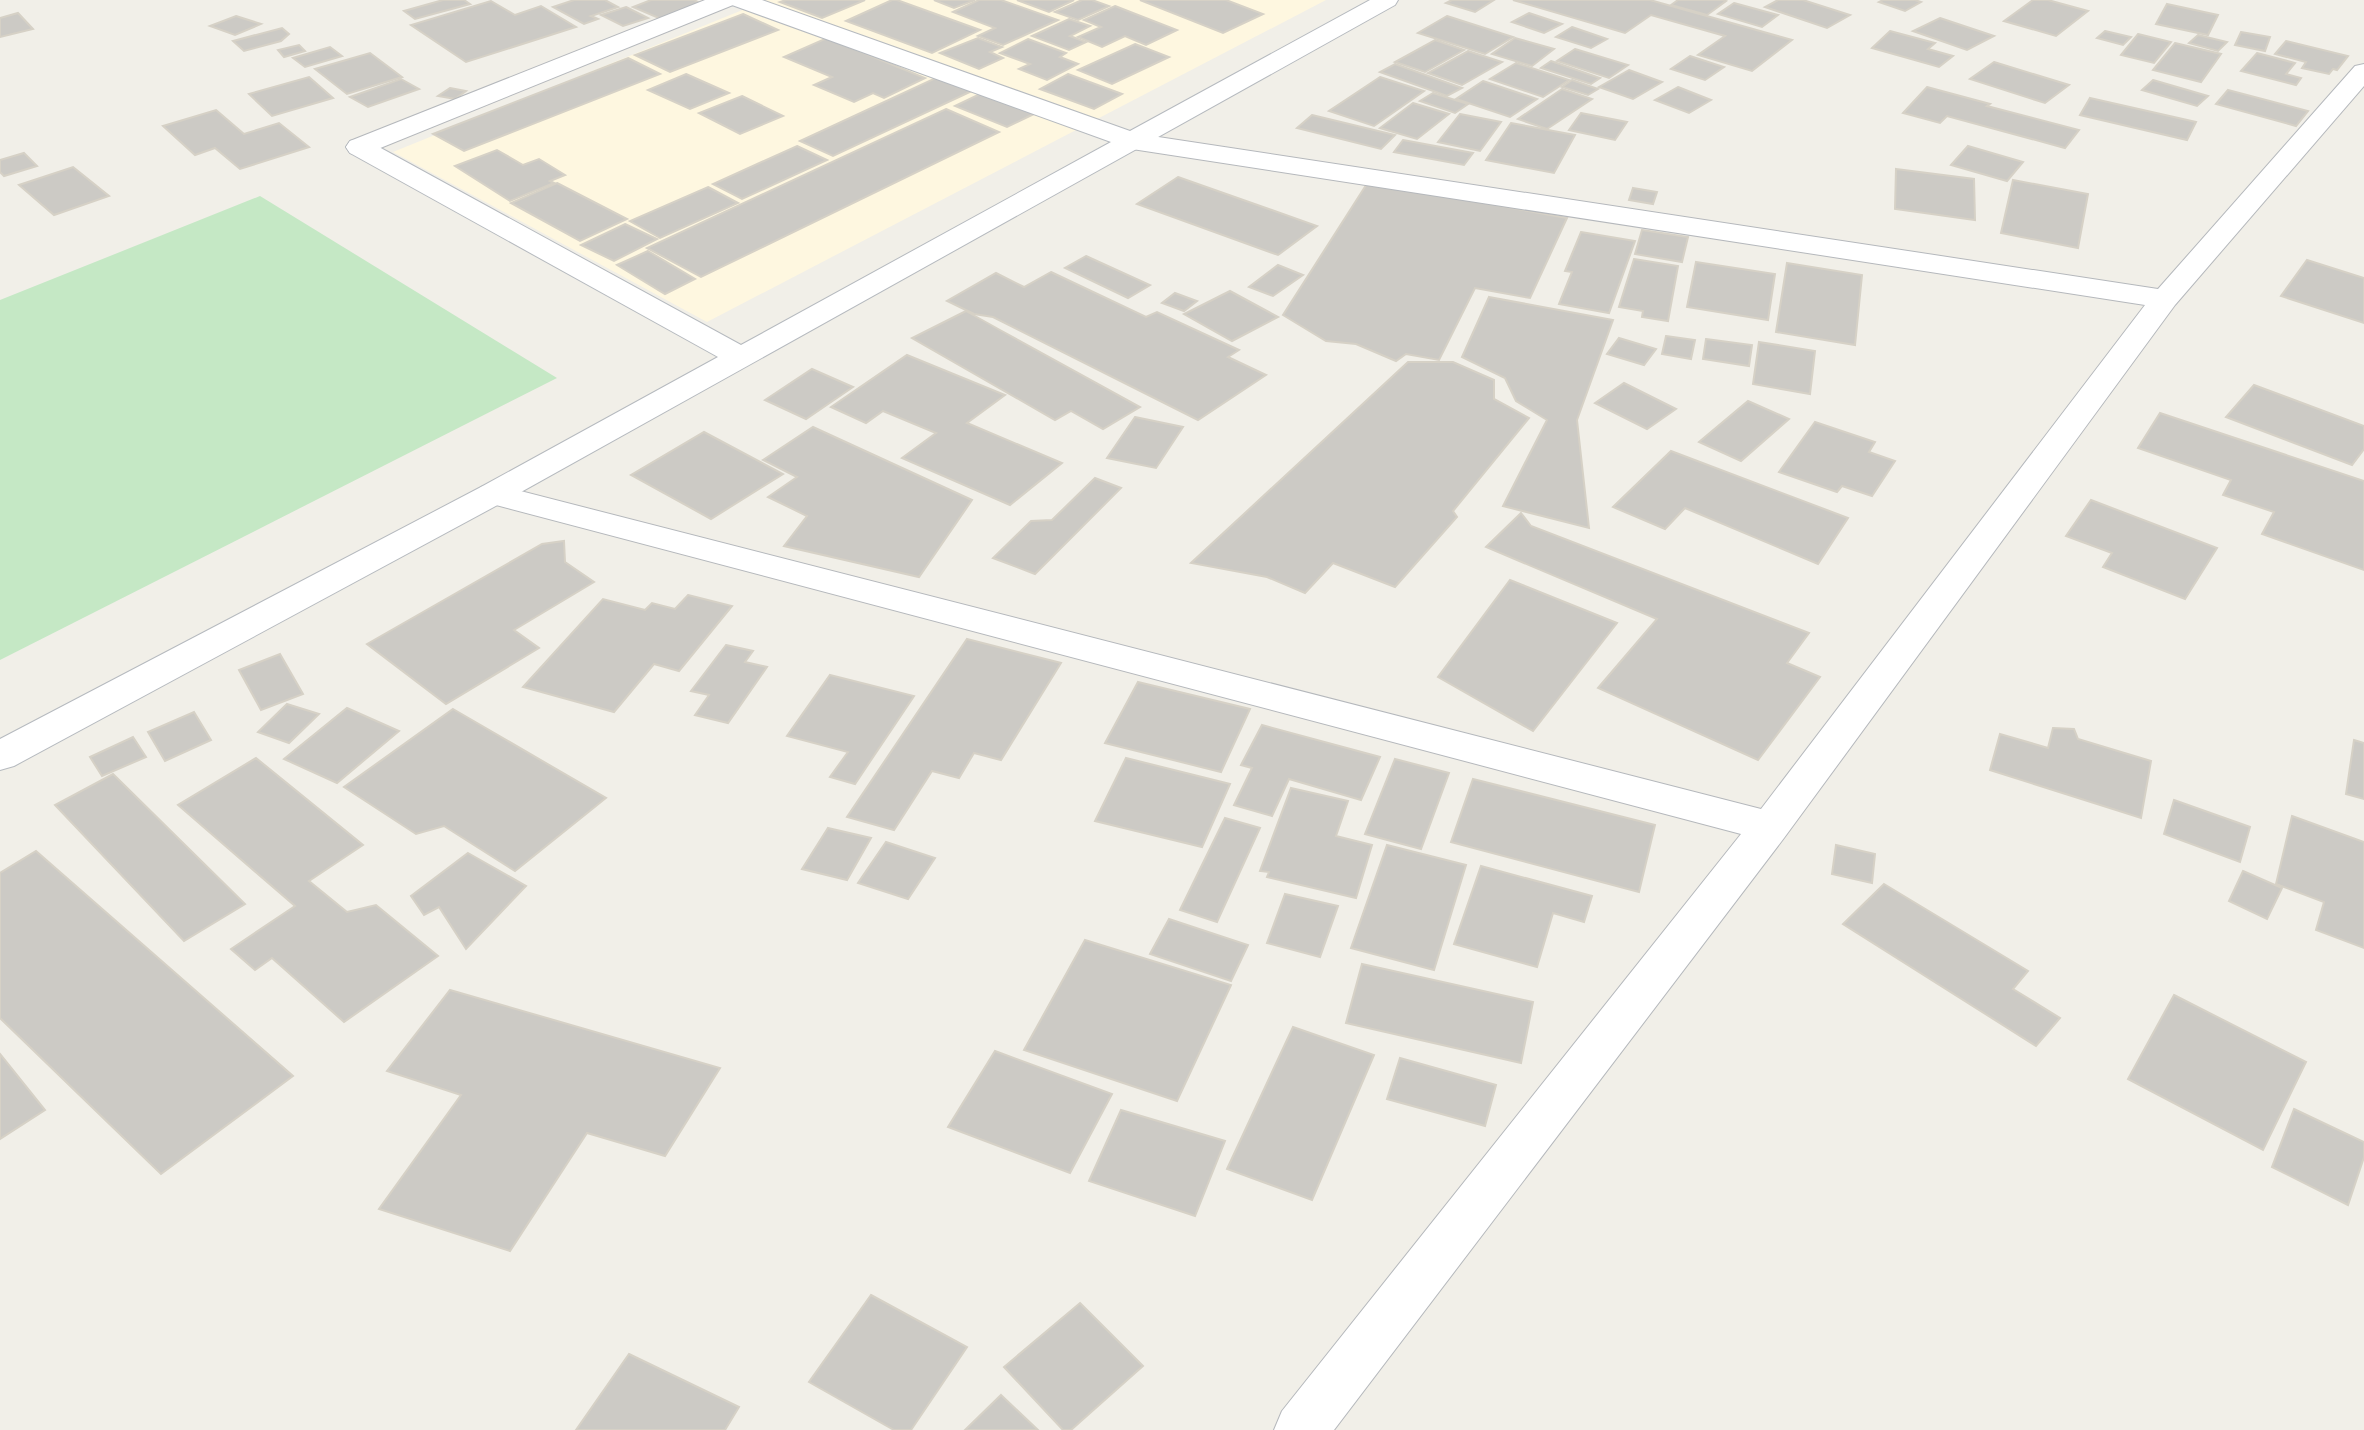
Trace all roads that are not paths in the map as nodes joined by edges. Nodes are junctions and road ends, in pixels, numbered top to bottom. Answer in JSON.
{"nodes":[{"id":1,"x":725,"y":0,"type":"edge"},
{"id":2,"x":740,"y":0,"type":"edge"},
{"id":3,"x":1387,"y":0,"type":"edge"},
{"id":4,"x":2364,"y":71,"type":"edge"},
{"id":5,"x":1132,"y":141,"type":"junction"},
{"id":6,"x":2165,"y":299,"type":"junction"},
{"id":7,"x":739,"y":356,"type":"junction"},
{"id":8,"x":493,"y":494,"type":"junction"},
{"id":9,"x":0,"y":756,"type":"edge"},
{"id":10,"x":1770,"y":827,"type":"junction"},
{"id":11,"x":1301,"y":1430,"type":"edge"}],
"edges":[{"from":1,"to":7,"type":"street"},
{"from":2,"to":5,"type":"street"},
{"from":3,"to":5,"type":"street"},
{"from":4,"to":6,"type":"street"},
{"from":5,"to":6,"type":"street"},
{"from":5,"to":7,"type":"street"},
{"from":6,"to":10,"type":"street"},
{"from":7,"to":8,"type":"street"},
{"from":8,"to":9,"type":"street"},
{"from":8,"to":10,"type":"street"},
{"from":10,"to":11,"type":"street"}]}
